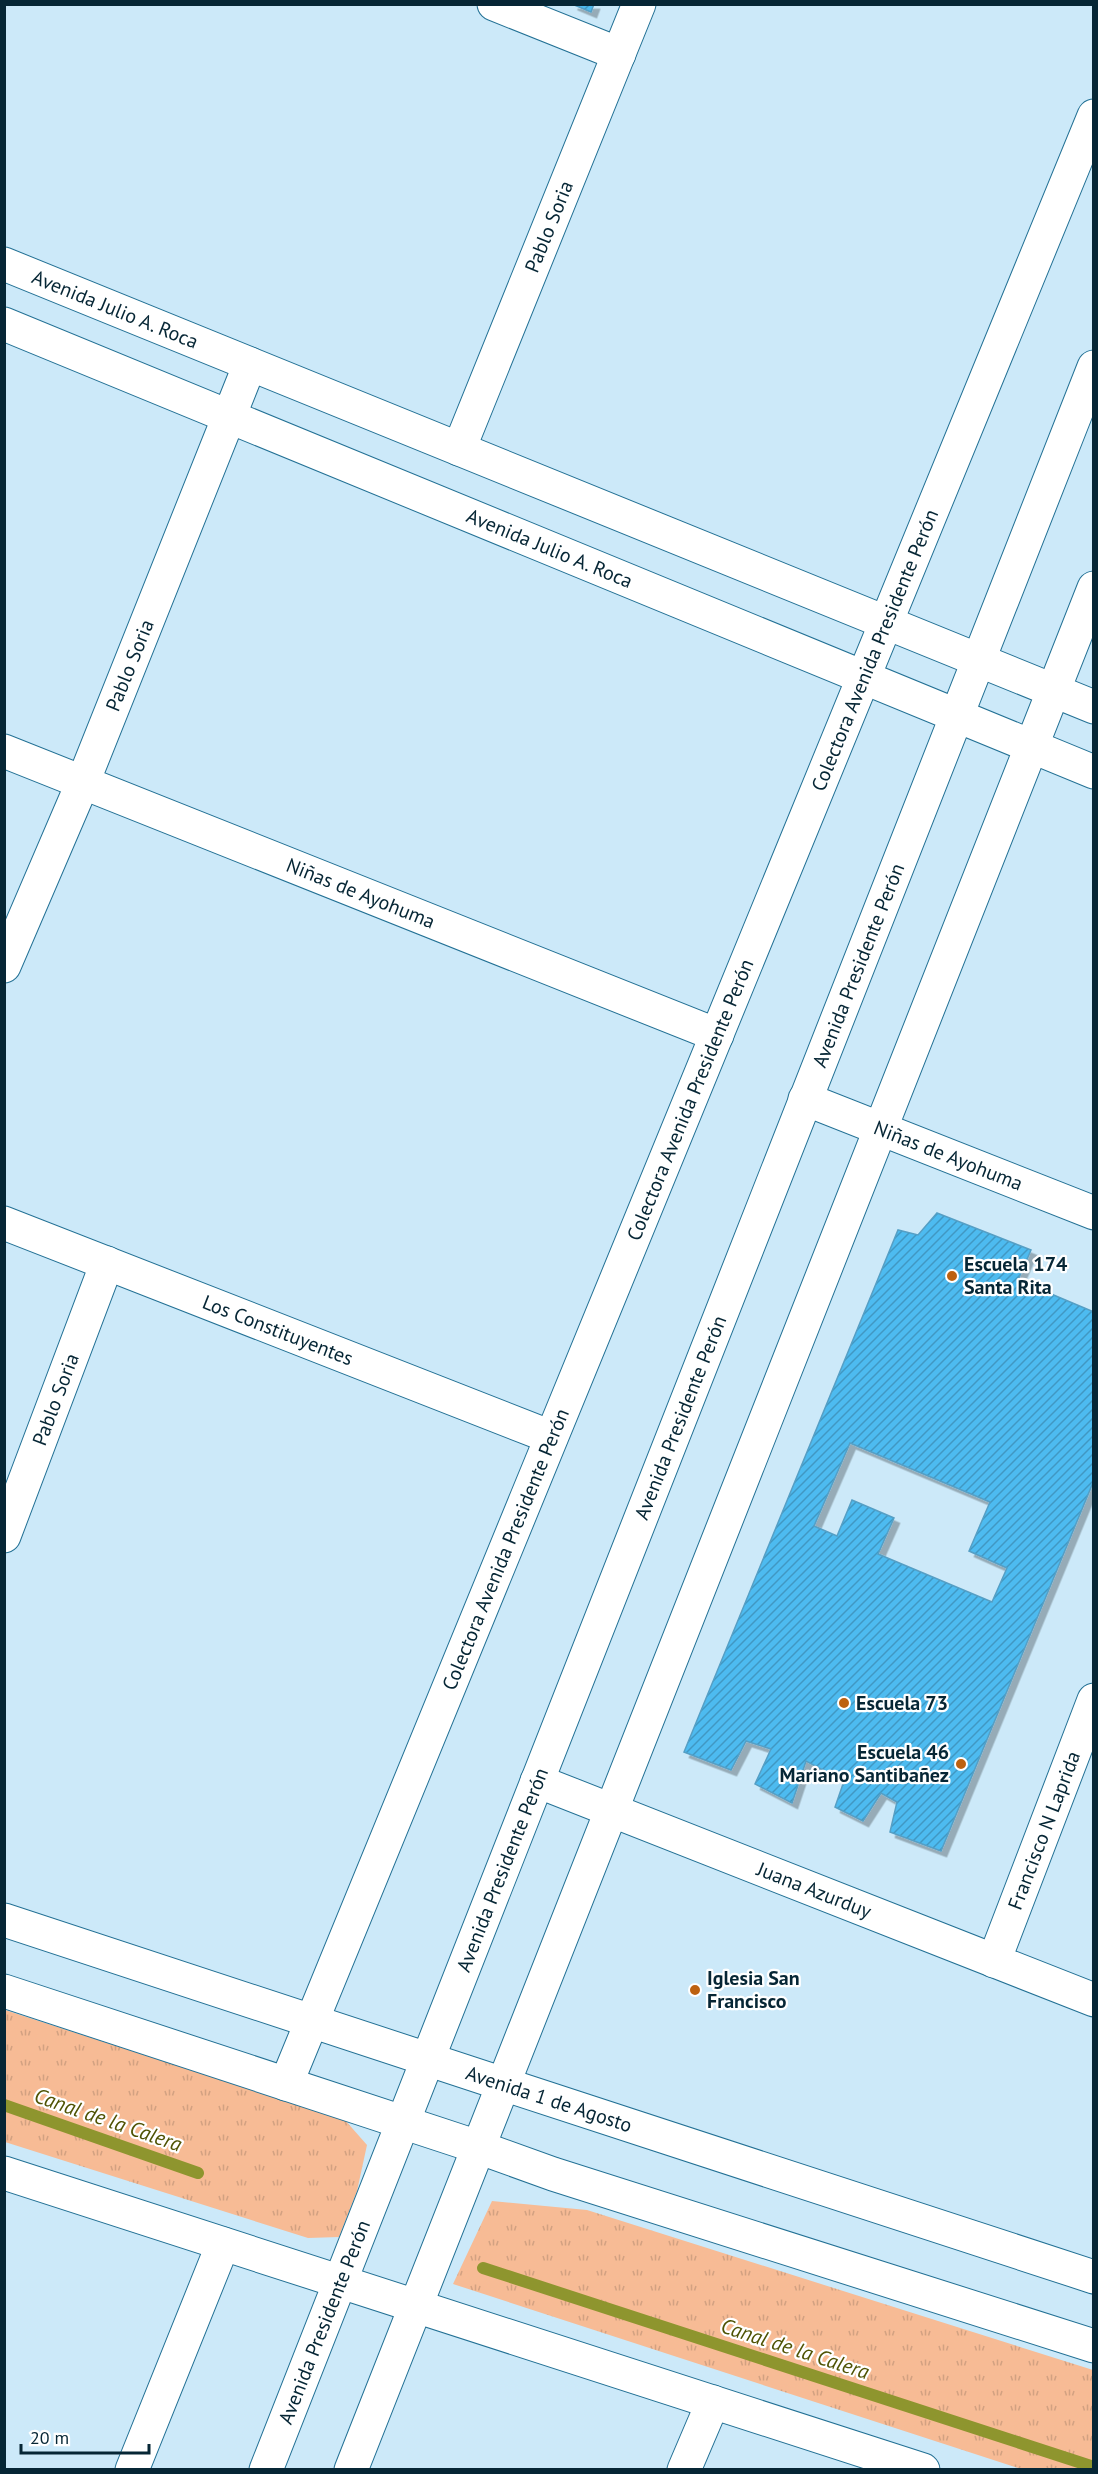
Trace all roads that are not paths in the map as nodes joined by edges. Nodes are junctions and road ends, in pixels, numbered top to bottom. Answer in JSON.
{"nodes":[{"id":1,"x":494,"y":4,"type":"edge"},
{"id":2,"x":639,"y":4,"type":"edge"},
{"id":3,"x":619,"y":54,"type":"junction"},
{"id":4,"x":1094,"y":116,"type":"edge"},
{"id":5,"x":4,"y":264,"type":"edge"},
{"id":6,"x":4,"y":324,"type":"edge"},
{"id":7,"x":250,"y":364,"type":"junction"},
{"id":8,"x":1094,"y":367,"type":"edge"},
{"id":9,"x":228,"y":416,"type":"junction"},
{"id":10,"x":459,"y":449,"type":"junction"},
{"id":11,"x":1094,"y":588,"type":"edge"},
{"id":12,"x":886,"y":622,"type":"junction"},
{"id":13,"x":978,"y":659,"type":"junction"},
{"id":14,"x":863,"y":678,"type":"junction"},
{"id":15,"x":1053,"y":690,"type":"junction"},
{"id":16,"x":1094,"y":707,"type":"edge"},
{"id":17,"x":956,"y":715,"type":"junction"},
{"id":18,"x":1030,"y":746,"type":"junction"},
{"id":19,"x":4,"y":751,"type":"edge"},
{"id":20,"x":1094,"y":772,"type":"edge"},
{"id":21,"x":83,"y":782,"type":"junction"},
{"id":22,"x":4,"y":966,"type":"edge"},
{"id":23,"x":717,"y":1035,"type":"junction"},
{"id":24,"x":805,"y":1099,"type":"junction"},
{"id":25,"x":880,"y":1129,"type":"junction"},
{"id":26,"x":1094,"y":1213,"type":"edge"},
{"id":27,"x":4,"y":1223,"type":"edge"},
{"id":28,"x":107,"y":1263,"type":"junction"},
{"id":29,"x":551,"y":1437,"type":"junction"},
{"id":30,"x":4,"y":1536,"type":"edge"},
{"id":31,"x":1094,"y":1700,"type":"edge"},
{"id":32,"x":537,"y":1781,"type":"junction"},
{"id":33,"x":611,"y":1810,"type":"junction"},
{"id":34,"x":4,"y":1920,"type":"edge"},
{"id":35,"x":994,"y":1961,"type":"junction"},
{"id":36,"x":4,"y":1991,"type":"edge"},
{"id":37,"x":1094,"y":2000,"type":"edge"},
{"id":38,"x":312,"y":2020,"type":"junction"},
{"id":39,"x":428,"y":2058,"type":"junction"},
{"id":40,"x":286,"y":2084,"type":"junction"},
{"id":41,"x":503,"y":2084,"type":"junction"},
{"id":42,"x":403,"y":2122,"type":"junction"},
{"id":43,"x":478,"y":2147,"type":"junction"},
{"id":44,"x":4,"y":2173,"type":"edge"},
{"id":45,"x":223,"y":2244,"type":"junction"},
{"id":46,"x":1094,"y":2277,"type":"edge"},
{"id":47,"x":341,"y":2280,"type":"junction"},
{"id":48,"x":416,"y":2304,"type":"junction"},
{"id":49,"x":1094,"y":2346,"type":"edge"},
{"id":50,"x":713,"y":2402,"type":"junction"},
{"id":51,"x":132,"y":2469,"type":"edge"},
{"id":52,"x":266,"y":2469,"type":"edge"},
{"id":53,"x":351,"y":2469,"type":"edge"},
{"id":54,"x":684,"y":2469,"type":"edge"},
{"id":55,"x":923,"y":2469,"type":"edge"}],
"edges":[{"from":1,"to":3,"type":"street"},
{"from":2,"to":3,"type":"street","name":"Pablo Soria"},
{"from":3,"to":10,"type":"street","name":"Pablo Soria"},
{"from":4,"to":12,"type":"street","name":"Colectora Avenida Presidente Perón"},
{"from":5,"to":7,"type":"street","name":"Avenida Julio A. Roca"},
{"from":6,"to":9,"type":"street","name":"Avenida Julio A. Roca"},
{"from":7,"to":9,"type":"street","name":"Pablo Soria"},
{"from":7,"to":10,"type":"street","name":"Avenida Julio A. Roca"},
{"from":8,"to":13,"type":"street","name":"Avenida Presidente Perón"},
{"from":9,"to":14,"type":"street","name":"Avenida Julio A. Roca"},
{"from":9,"to":21,"type":"street","name":"Pablo Soria"},
{"from":10,"to":12,"type":"street","name":"Avenida Julio A. Roca"},
{"from":11,"to":15,"type":"street"},
{"from":12,"to":13,"type":"street","name":"Avenida Julio A. Roca"},
{"from":12,"to":14,"type":"street","name":"Colectora Avenida Presidente Perón"},
{"from":13,"to":15,"type":"street","name":"Avenida Julio A. Roca"},
{"from":13,"to":17,"type":"street","name":"Avenida Presidente Perón"},
{"from":14,"to":17,"type":"street","name":"Avenida Julio A. Roca"},
{"from":14,"to":23,"type":"street","name":"Colectora Avenida Presidente Perón"},
{"from":15,"to":16,"type":"street","name":"Avenida Julio A. Roca"},
{"from":15,"to":18,"type":"street"},
{"from":17,"to":18,"type":"street","name":"Avenida Julio A. Roca"},
{"from":17,"to":24,"type":"street","name":"Avenida Presidente Perón"},
{"from":18,"to":20,"type":"street","name":"Avenida Julio A. Roca"},
{"from":18,"to":25,"type":"street"},
{"from":19,"to":21,"type":"street","name":"Niñas de Ayohuma"},
{"from":21,"to":22,"type":"street","name":"Pablo Soria"},
{"from":21,"to":23,"type":"street","name":"Niñas de Ayohuma"},
{"from":23,"to":29,"type":"street","name":"Colectora Avenida Presidente Perón"},
{"from":24,"to":25,"type":"street","name":"Niñas de Ayohuma"},
{"from":24,"to":32,"type":"street","name":"Avenida Presidente Perón"},
{"from":25,"to":26,"type":"street","name":"Niñas de Ayohuma"},
{"from":25,"to":33,"type":"street"},
{"from":27,"to":28,"type":"street","name":"Los Constituyentes"},
{"from":28,"to":29,"type":"street","name":"Los Constituyentes"},
{"from":28,"to":30,"type":"street","name":"Pablo Soria"},
{"from":29,"to":38,"type":"street","name":"Colectora Avenida Presidente Perón"},
{"from":31,"to":35,"type":"street","name":"Francisco N Laprida"},
{"from":32,"to":33,"type":"street","name":"Juana Azurduy"},
{"from":32,"to":39,"type":"street","name":"Avenida Presidente Perón"},
{"from":33,"to":35,"type":"street","name":"Juana Azurduy"},
{"from":33,"to":41,"type":"street"},
{"from":34,"to":38,"type":"street","name":"Avenida 1 de Agosto"},
{"from":35,"to":37,"type":"street","name":"Juana Azurduy"},
{"from":36,"to":40,"type":"street"},
{"from":38,"to":39,"type":"street","name":"Avenida 1 de Agosto"},
{"from":38,"to":40,"type":"street","name":"Colectora Avenida Presidente Perón"},
{"from":39,"to":41,"type":"street","name":"Avenida 1 de Agosto"},
{"from":39,"to":42,"type":"street","name":"Avenida Presidente Perón"},
{"from":40,"to":42,"type":"street"},
{"from":41,"to":43,"type":"street"},
{"from":41,"to":46,"type":"street","name":"Avenida 1 de Agosto"},
{"from":42,"to":43,"type":"street"},
{"from":42,"to":47,"type":"street","name":"Avenida Presidente Perón"},
{"from":43,"to":48,"type":"street"},
{"from":43,"to":49,"type":"street"},
{"from":44,"to":45,"type":"street"},
{"from":45,"to":47,"type":"street"},
{"from":45,"to":51,"type":"street"},
{"from":47,"to":48,"type":"street"},
{"from":47,"to":52,"type":"street","name":"Avenida Presidente Perón"},
{"from":48,"to":50,"type":"street"},
{"from":48,"to":53,"type":"street"},
{"from":50,"to":54,"type":"street"},
{"from":50,"to":55,"type":"street"}]}
